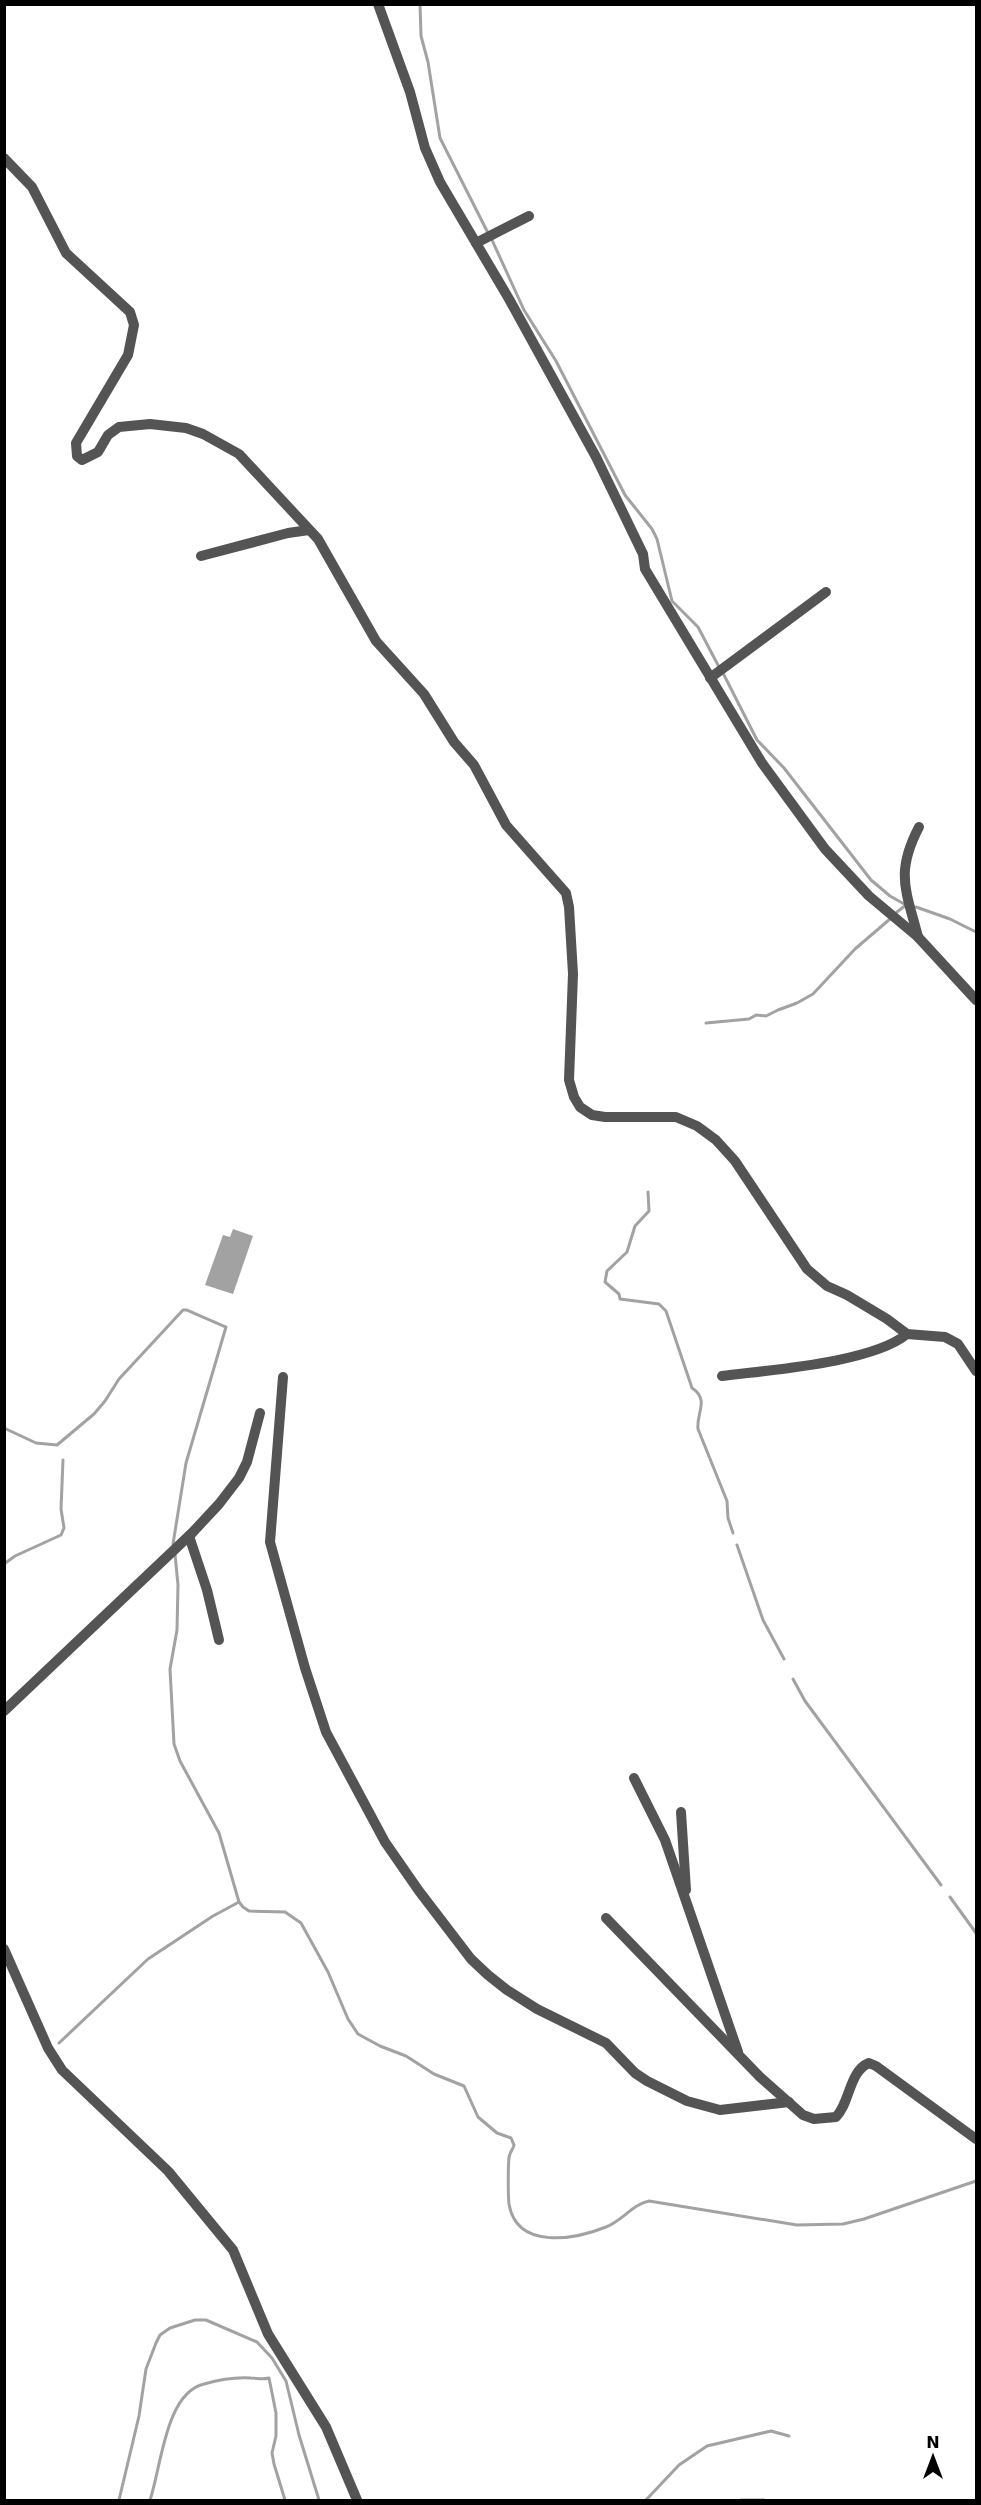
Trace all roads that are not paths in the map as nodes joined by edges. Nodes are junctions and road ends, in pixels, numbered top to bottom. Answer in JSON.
{"nodes":[{"id":1,"x":378,"y":4,"type":"edge"},
{"id":2,"x":4,"y":158,"type":"edge"},
{"id":3,"x":529,"y":216,"type":"dead end"},
{"id":4,"x":476,"y":243,"type":"junction"},
{"id":5,"x":309,"y":530,"type":"junction"},
{"id":6,"x":201,"y":556,"type":"dead end"},
{"id":7,"x":826,"y":592,"type":"dead end"},
{"id":8,"x":710,"y":678,"type":"junction"},
{"id":9,"x":919,"y":827,"type":"dead end"},
{"id":10,"x":918,"y":937,"type":"junction"},
{"id":11,"x":976,"y":1000,"type":"edge"},
{"id":12,"x":907,"y":1334,"type":"junction"},
{"id":13,"x":976,"y":1371,"type":"edge"},
{"id":14,"x":722,"y":1376,"type":"dead end"},
{"id":15,"x":283,"y":1377,"type":"dead end"},
{"id":16,"x":260,"y":1413,"type":"dead end"},
{"id":17,"x":189,"y":1536,"type":"junction"},
{"id":18,"x":219,"y":1640,"type":"dead end"},
{"id":19,"x":4,"y":1711,"type":"edge"},
{"id":20,"x":634,"y":1778,"type":"dead end"},
{"id":21,"x":681,"y":1812,"type":"dead end"},
{"id":22,"x":686,"y":1902,"type":"junction"},
{"id":23,"x":606,"y":1918,"type":"dead end"},
{"id":24,"x":4,"y":1948,"type":"edge"},
{"id":25,"x":739,"y":2056,"type":"junction"},
{"id":26,"x":789,"y":2102,"type":"junction"},
{"id":27,"x":976,"y":2139,"type":"edge"},
{"id":28,"x":357,"y":2500,"type":"edge"}],
"edges":[{"from":1,"to":4,"type":"street"},
{"from":2,"to":5,"type":"street"},
{"from":3,"to":4,"type":"street"},
{"from":4,"to":8,"type":"street"},
{"from":5,"to":6,"type":"street"},
{"from":5,"to":12,"type":"street"},
{"from":7,"to":8,"type":"street"},
{"from":8,"to":10,"type":"street"},
{"from":9,"to":10,"type":"street"},
{"from":10,"to":11,"type":"street"},
{"from":12,"to":13,"type":"street"},
{"from":12,"to":14,"type":"street"},
{"from":15,"to":26,"type":"street"},
{"from":16,"to":17,"type":"street"},
{"from":17,"to":18,"type":"street"},
{"from":17,"to":19,"type":"street"},
{"from":20,"to":22,"type":"street"},
{"from":21,"to":22,"type":"street"},
{"from":22,"to":25,"type":"street"},
{"from":23,"to":25,"type":"street"},
{"from":24,"to":28,"type":"street"},
{"from":25,"to":26,"type":"street"},
{"from":26,"to":27,"type":"street"}]}
